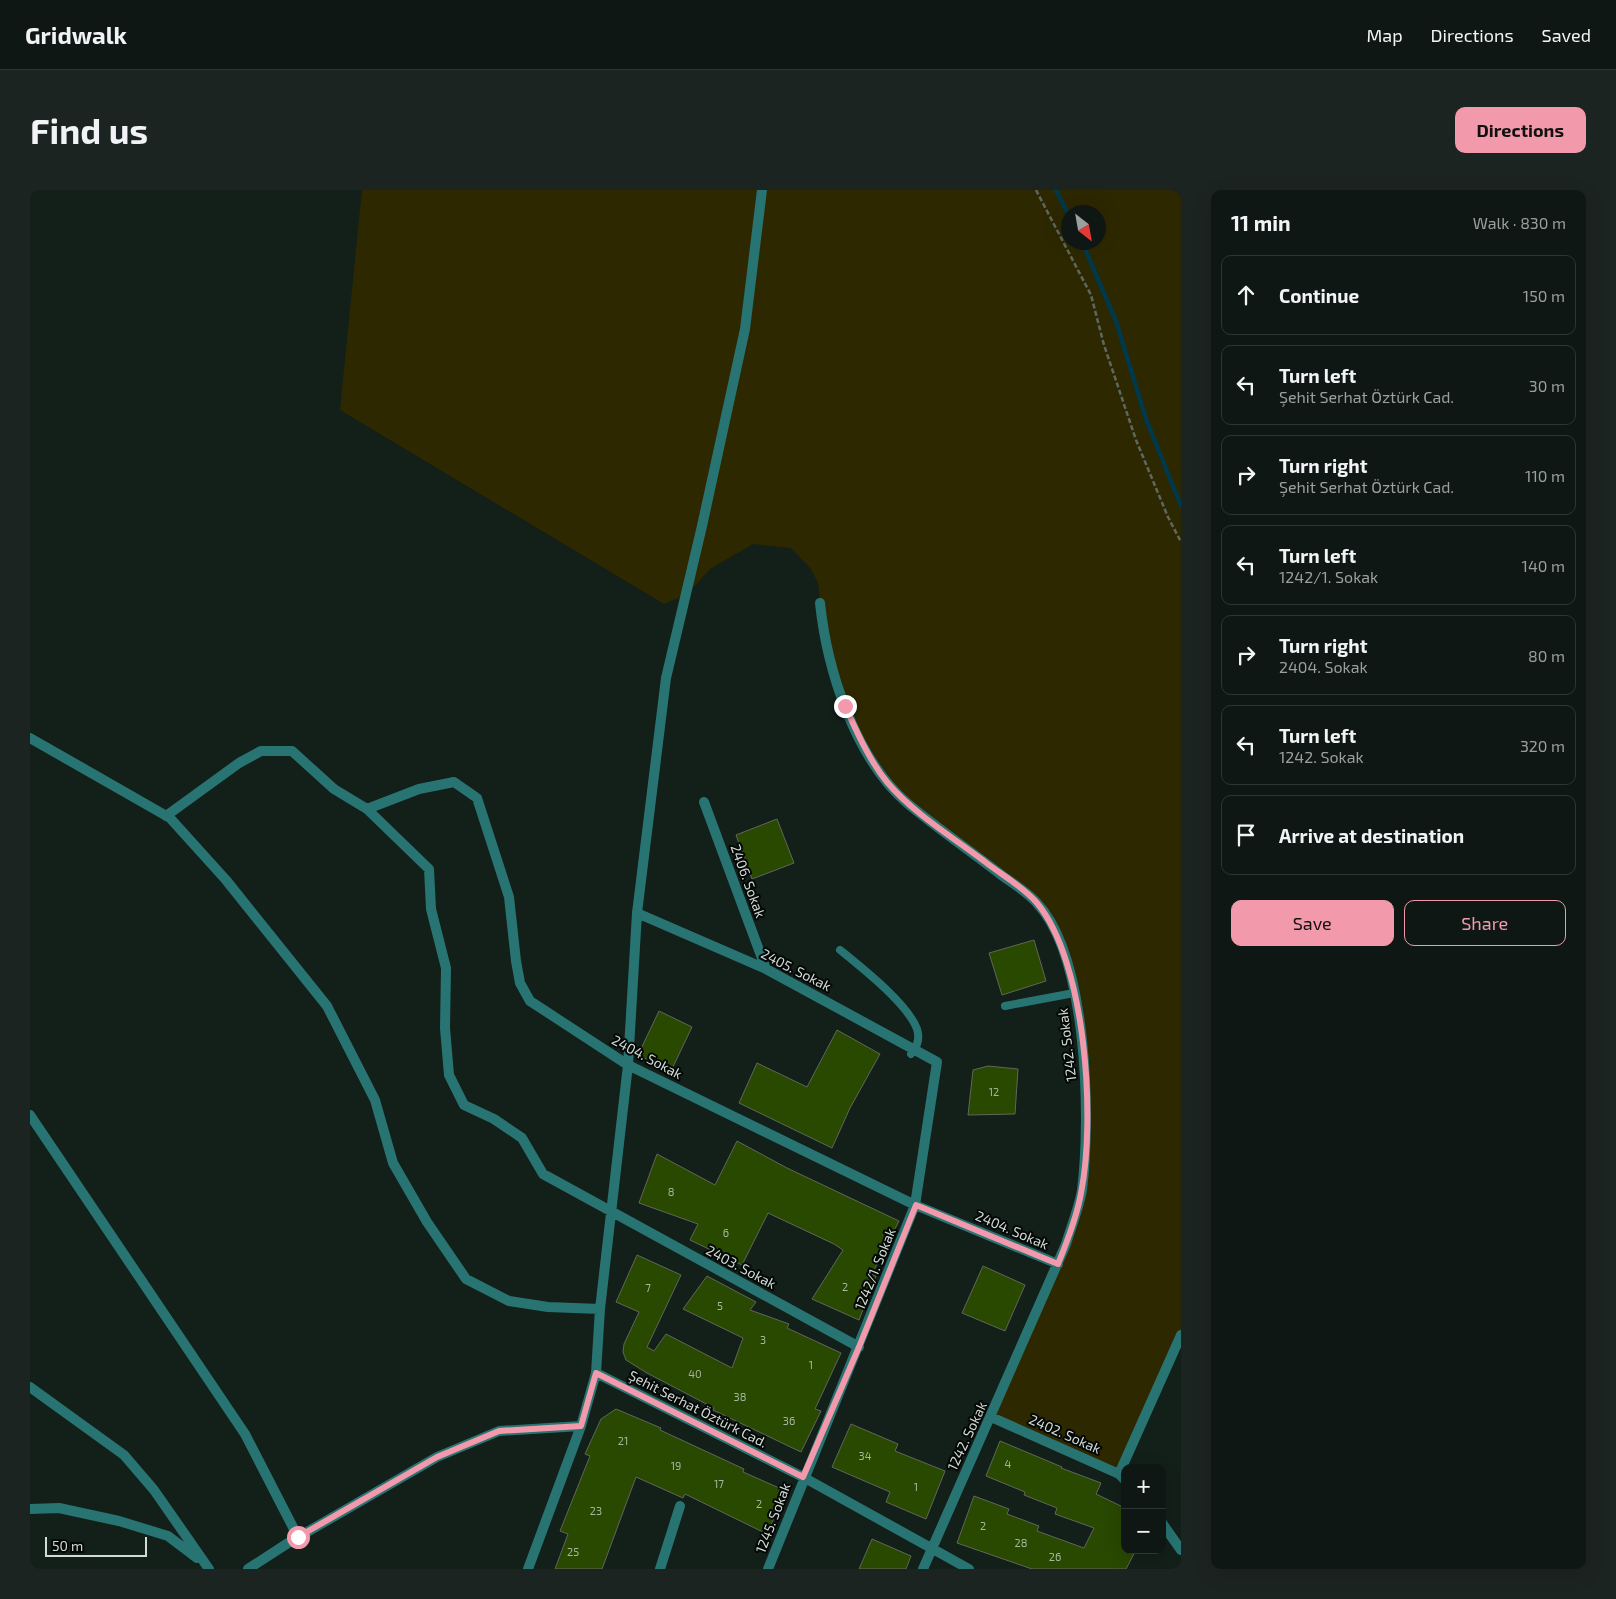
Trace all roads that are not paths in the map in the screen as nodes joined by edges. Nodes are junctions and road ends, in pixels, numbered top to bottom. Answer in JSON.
{"nodes":[{"id":1,"x":762,"y":190,"type":"edge"},
{"id":2,"x":820,"y":603,"type":"dead end"},
{"id":3,"x":30,"y":738,"type":"edge"},
{"id":4,"x":704,"y":802,"type":"dead end"},
{"id":5,"x":367,"y":809,"type":"junction"},
{"id":6,"x":166,"y":816,"type":"junction"},
{"id":7,"x":637,"y":913,"type":"junction"},
{"id":8,"x":840,"y":950,"type":"dead end"},
{"id":9,"x":766,"y":969,"type":"junction"},
{"id":10,"x":1074,"y":993,"type":"junction"},
{"id":11,"x":1005,"y":1006,"type":"dead end"},
{"id":12,"x":911,"y":1054,"type":"dead end"},
{"id":13,"x":938,"y":1062,"type":"joint"},
{"id":14,"x":628,"y":1065,"type":"junction"},
{"id":15,"x":30,"y":1115,"type":"edge"},
{"id":16,"x":916,"y":1205,"type":"junction"},
{"id":17,"x":610,"y":1212,"type":"junction"},
{"id":18,"x":1058,"y":1264,"type":"junction"},
{"id":19,"x":600,"y":1309,"type":"junction"},
{"id":20,"x":1181,"y":1336,"type":"edge"},
{"id":21,"x":859,"y":1347,"type":"junction"},
{"id":22,"x":596,"y":1373,"type":"junction"},
{"id":23,"x":30,"y":1388,"type":"edge"},
{"id":24,"x":992,"y":1417,"type":"junction"},
{"id":25,"x":581,"y":1426,"type":"junction"},
{"id":26,"x":1127,"y":1464,"type":"edge"},
{"id":27,"x":803,"y":1477,"type":"junction"},
{"id":28,"x":1121,"y":1477,"type":"edge"},
{"id":29,"x":680,"y":1506,"type":"dead end"},
{"id":30,"x":30,"y":1509,"type":"edge"},
{"id":31,"x":1166,"y":1529,"type":"edge"},
{"id":32,"x":298,"y":1537,"type":"junction"},
{"id":33,"x":931,"y":1547,"type":"junction"},
{"id":34,"x":1181,"y":1550,"type":"edge"},
{"id":35,"x":207,"y":1567,"type":"edge"},
{"id":36,"x":248,"y":1569,"type":"edge"},
{"id":37,"x":528,"y":1569,"type":"edge"},
{"id":38,"x":660,"y":1569,"type":"edge"},
{"id":39,"x":768,"y":1569,"type":"edge"},
{"id":40,"x":923,"y":1569,"type":"edge"},
{"id":41,"x":969,"y":1569,"type":"edge"}],
"edges":[{"from":1,"to":7,"type":"street"},
{"from":2,"to":10,"type":"street","name":"1242. Sokak"},
{"from":3,"to":6,"type":"street"},
{"from":4,"to":9,"type":"street","name":"2406. Sokak"},
{"from":5,"to":6,"type":"street","name":"2403. Sokak"},
{"from":5,"to":14,"type":"street","name":"2404. Sokak"},
{"from":5,"to":17,"type":"street","name":"2403. Sokak"},
{"from":6,"to":19,"type":"street"},
{"from":7,"to":9,"type":"street","name":"2405. Sokak"},
{"from":7,"to":14,"type":"street"},
{"from":8,"to":12,"type":"lane"},
{"from":9,"to":13,"type":"street","name":"2405. Sokak"},
{"from":10,"to":11,"type":"lane"},
{"from":10,"to":18,"type":"street","name":"1242. Sokak"},
{"from":13,"to":16,"type":"street","name":"1242/1. Sokak"},
{"from":14,"to":16,"type":"street","name":"2404. Sokak"},
{"from":14,"to":17,"type":"street"},
{"from":15,"to":32,"type":"street"},
{"from":16,"to":18,"type":"street","name":"2404. Sokak"},
{"from":16,"to":21,"type":"street","name":"1242/1. Sokak"},
{"from":17,"to":19,"type":"street"},
{"from":17,"to":21,"type":"street","name":"2403. Sokak"},
{"from":18,"to":24,"type":"street","name":"1242. Sokak"},
{"from":19,"to":22,"type":"street"},
{"from":20,"to":26,"type":"street"},
{"from":21,"to":27,"type":"street","name":"1242/1. Sokak"},
{"from":22,"to":25,"type":"street"},
{"from":22,"to":27,"type":"street","name":"Şehit Serhat Öztürk Cad."},
{"from":23,"to":35,"type":"street"},
{"from":24,"to":28,"type":"street","name":"2402. Sokak"},
{"from":24,"to":33,"type":"street","name":"1242. Sokak"},
{"from":25,"to":32,"type":"street"},
{"from":25,"to":37,"type":"street"},
{"from":27,"to":33,"type":"street","name":"Şehit Serhat Öztürk Cad."},
{"from":27,"to":39,"type":"street","name":"1245. Sokak"},
{"from":29,"to":38,"type":"street"},
{"from":30,"to":35,"type":"street"},
{"from":31,"to":34,"type":"street"},
{"from":32,"to":36,"type":"street"},
{"from":33,"to":40,"type":"street","name":"1242. Sokak"},
{"from":33,"to":41,"type":"street","name":"Şehit Serhat Öztürk Cad."}]}
